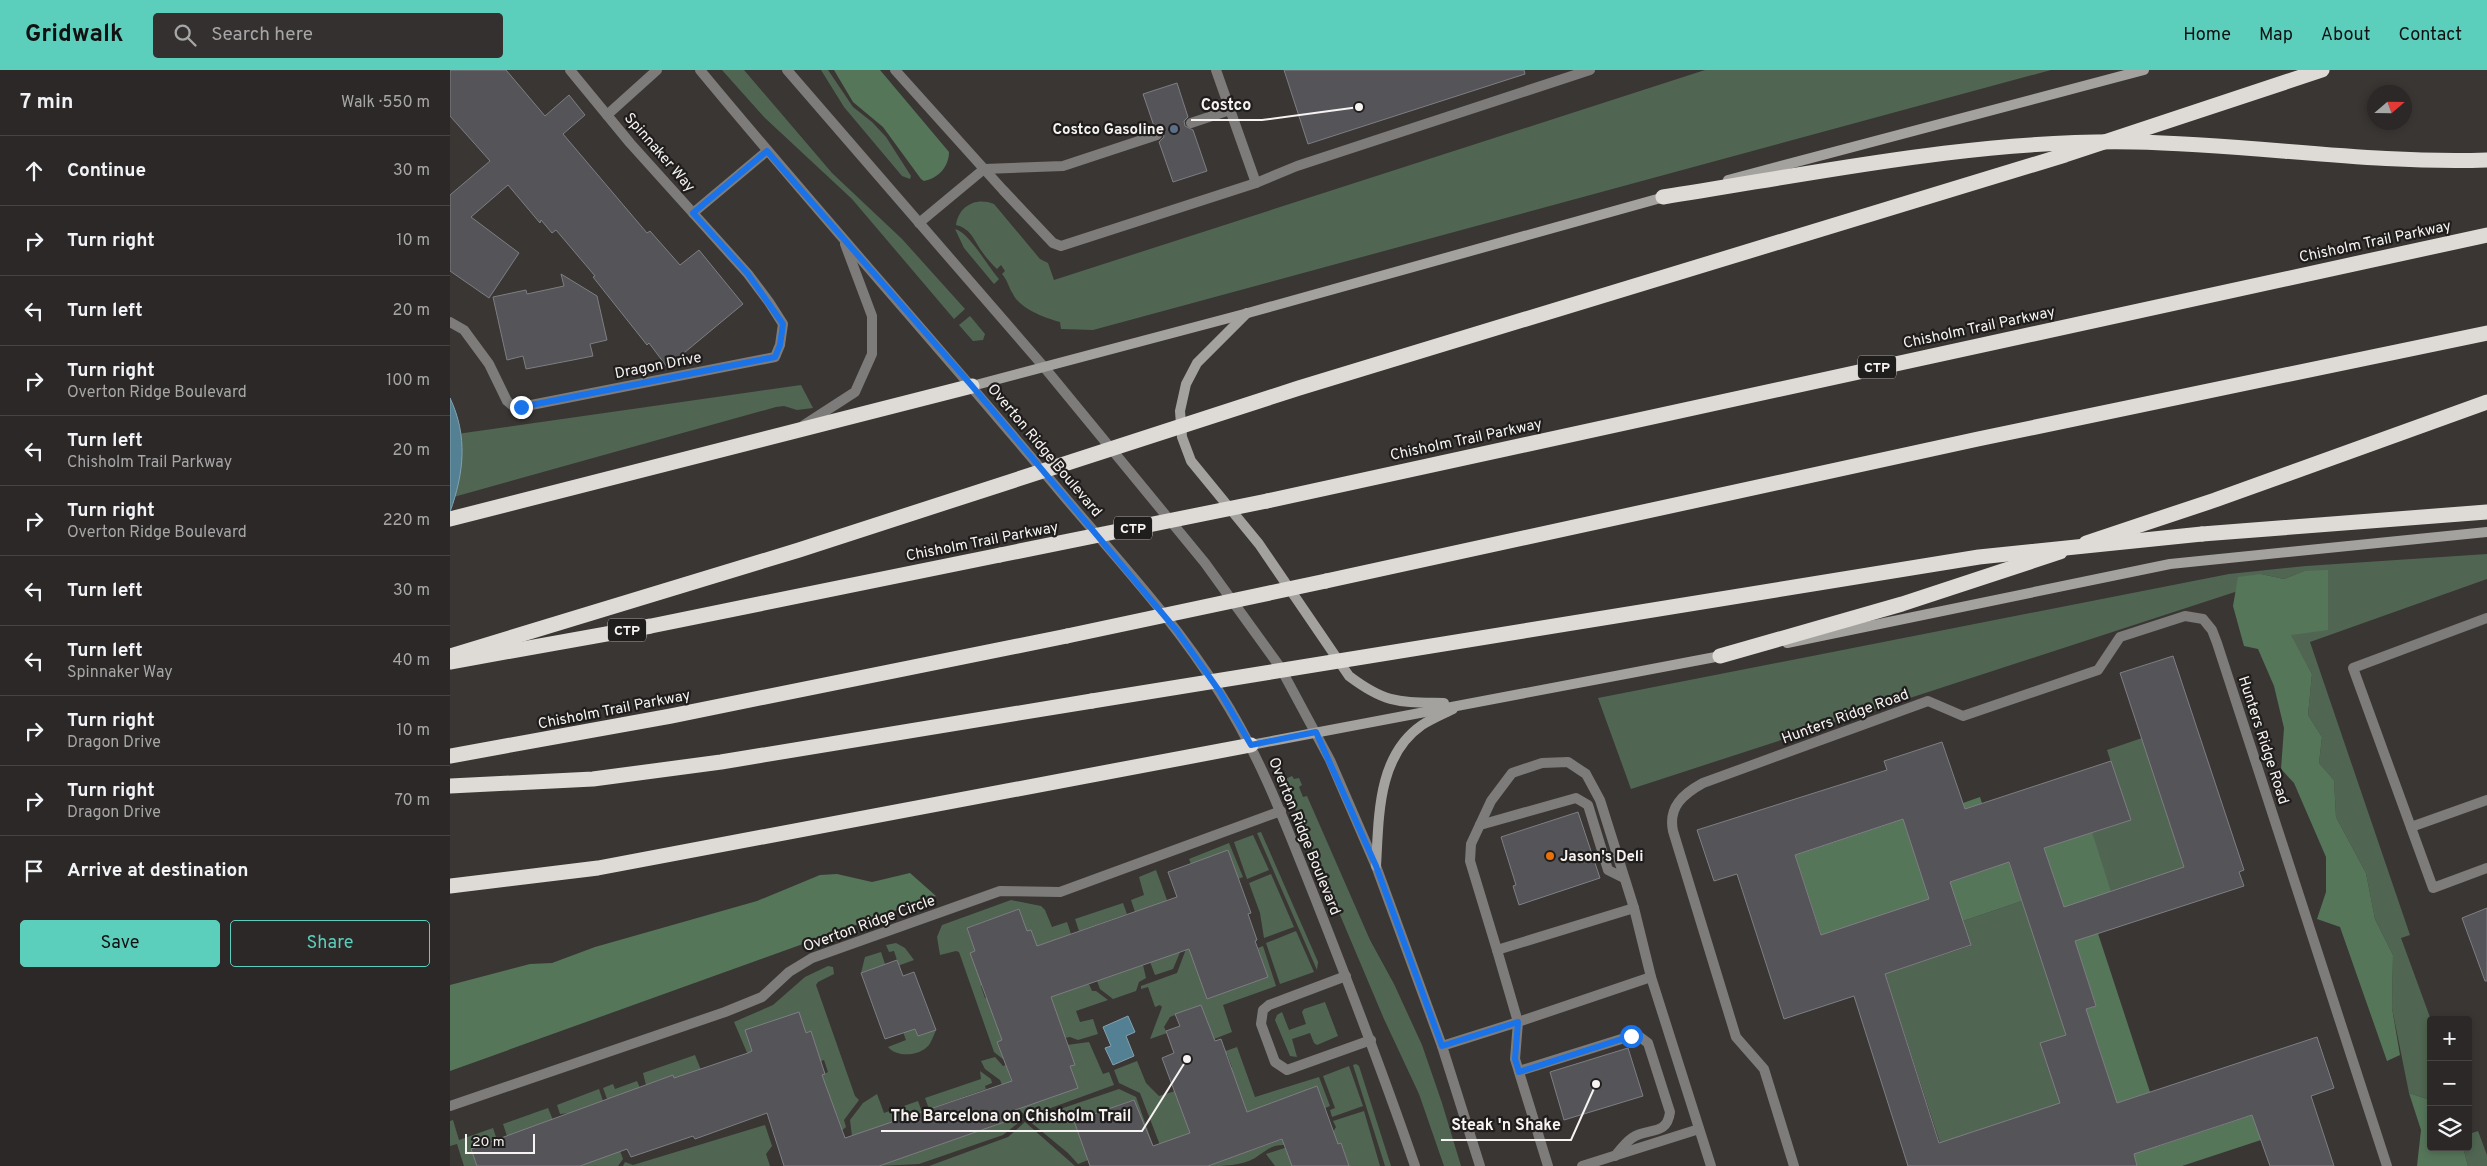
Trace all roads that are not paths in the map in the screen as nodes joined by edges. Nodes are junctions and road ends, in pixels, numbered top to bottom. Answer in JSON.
{"nodes":[{"id":1,"x":657,"y":70,"type":"edge"},
{"id":2,"x":700,"y":70,"type":"edge"},
{"id":3,"x":786,"y":70,"type":"edge"},
{"id":4,"x":896,"y":70,"type":"edge"},
{"id":5,"x":1216,"y":70,"type":"edge"},
{"id":6,"x":1590,"y":70,"type":"edge"},
{"id":7,"x":2144,"y":70,"type":"edge"},
{"id":8,"x":2322,"y":70,"type":"edge"},
{"id":9,"x":576,"y":72,"type":"edge"},
{"id":10,"x":1230,"y":110,"type":"junction"},
{"id":11,"x":607,"y":115,"type":"junction"},
{"id":12,"x":1191,"y":123,"type":"dead end"},
{"id":13,"x":1157,"y":135,"type":"dead end"},
{"id":14,"x":767,"y":151,"type":"junction"},
{"id":15,"x":2487,"y":160,"type":"edge"},
{"id":16,"x":984,"y":169,"type":"junction"},
{"id":17,"x":1256,"y":184,"type":"junction"},
{"id":18,"x":1663,"y":197,"type":"junction"},
{"id":19,"x":693,"y":213,"type":"junction"},
{"id":20,"x":919,"y":223,"type":"junction"},
{"id":21,"x":2487,"y":235,"type":"edge"},
{"id":22,"x":843,"y":238,"type":"junction"},
{"id":23,"x":1248,"y":313,"type":"junction"},
{"id":24,"x":450,"y":322,"type":"edge"},
{"id":25,"x":783,"y":324,"type":"joint"},
{"id":26,"x":2487,"y":333,"type":"edge"},
{"id":27,"x":1044,"y":367,"type":"junction"},
{"id":28,"x":972,"y":386,"type":"junction"},
{"id":29,"x":2487,"y":402,"type":"edge"},
{"id":30,"x":792,"y":433,"type":"junction"},
{"id":31,"x":2487,"y":512,"type":"edge"},
{"id":32,"x":450,"y":519,"type":"edge"},
{"id":33,"x":2487,"y":532,"type":"edge"},
{"id":34,"x":2487,"y":618,"type":"edge"},
{"id":35,"x":450,"y":656,"type":"edge"},
{"id":36,"x":1720,"y":656,"type":"junction"},
{"id":37,"x":450,"y":662,"type":"edge"},
{"id":38,"x":1465,"y":703,"type":"junction"},
{"id":39,"x":1316,"y":732,"type":"junction"},
{"id":40,"x":1251,"y":745,"type":"junction"},
{"id":41,"x":450,"y":756,"type":"edge"},
{"id":42,"x":450,"y":786,"type":"edge"},
{"id":43,"x":2487,"y":800,"type":"edge"},
{"id":44,"x":1280,"y":812,"type":"junction"},
{"id":45,"x":1480,"y":825,"type":"junction"},
{"id":46,"x":2411,"y":828,"type":"junction"},
{"id":47,"x":1376,"y":866,"type":"junction"},
{"id":48,"x":2487,"y":868,"type":"edge"},
{"id":49,"x":1624,"y":878,"type":"junction"},
{"id":50,"x":450,"y":886,"type":"edge"},
{"id":51,"x":1634,"y":908,"type":"junction"},
{"id":52,"x":1497,"y":950,"type":"junction"},
{"id":53,"x":1346,"y":976,"type":"junction"},
{"id":54,"x":1651,"y":977,"type":"junction"},
{"id":55,"x":1518,"y":1022,"type":"junction"},
{"id":56,"x":1371,"y":1040,"type":"junction"},
{"id":57,"x":1442,"y":1046,"type":"junction"},
{"id":58,"x":1519,"y":1072,"type":"junction"},
{"id":59,"x":450,"y":1106,"type":"edge"},
{"id":60,"x":1699,"y":1129,"type":"junction"},
{"id":61,"x":1615,"y":1156,"type":"junction"},
{"id":62,"x":1416,"y":1166,"type":"edge"},
{"id":63,"x":1480,"y":1166,"type":"edge"},
{"id":64,"x":1548,"y":1166,"type":"edge"},
{"id":65,"x":1582,"y":1166,"type":"edge"},
{"id":66,"x":1711,"y":1166,"type":"edge"},
{"id":67,"x":1794,"y":1166,"type":"edge"},
{"id":68,"x":2387,"y":1166,"type":"edge"}],
"edges":[{"from":1,"to":11,"type":"street"},
{"from":2,"to":14,"type":"street","name":"Overton Ridge Boulevard"},
{"from":3,"to":20,"type":"street"},
{"from":4,"to":16,"type":"street"},
{"from":5,"to":10,"type":"street"},
{"from":6,"to":17,"type":"street"},
{"from":7,"to":18,"type":"main road"},
{"from":8,"to":35,"type":"highway","bridge":true},
{"from":9,"to":11,"type":"street","name":"Spinnaker Way"},
{"from":10,"to":12,"type":"street"},
{"from":10,"to":17,"type":"street"},
{"from":11,"to":19,"type":"street","name":"Spinnaker Way"},
{"from":13,"to":16,"type":"street"},
{"from":14,"to":19,"type":"street"},
{"from":14,"to":22,"type":"street","name":"Overton Ridge Boulevard"},
{"from":15,"to":18,"type":"highway"},
{"from":16,"to":17,"type":"street"},
{"from":16,"to":20,"type":"street"},
{"from":18,"to":23,"type":"main road"},
{"from":19,"to":25,"type":"street","name":"Spinnaker Way"},
{"from":20,"to":27,"type":"street"},
{"from":21,"to":37,"type":"highway","name":"Chisholm Trail Parkway","number":"CTP","bridge":true},
{"from":22,"to":28,"type":"street","name":"Overton Ridge Boulevard"},
{"from":22,"to":30,"type":"street"},
{"from":23,"to":27,"type":"main road"},
{"from":23,"to":38,"type":"main road"},
{"from":24,"to":25,"type":"street","name":"Dragon Drive"},
{"from":26,"to":41,"type":"highway","name":"Chisholm Trail Parkway","bridge":true},
{"from":27,"to":28,"type":"main road"},
{"from":27,"to":39,"type":"street"},
{"from":28,"to":30,"type":"highway"},
{"from":28,"to":40,"type":"street","name":"Overton Ridge Boulevard"},
{"from":29,"to":36,"type":"highway"},
{"from":30,"to":32,"type":"highway"},
{"from":31,"to":42,"type":"highway","bridge":true},
{"from":33,"to":36,"type":"main road"},
{"from":34,"to":46,"type":"street"},
{"from":36,"to":38,"type":"main road"},
{"from":38,"to":39,"type":"main road"},
{"from":38,"to":47,"type":"main road"},
{"from":39,"to":40,"type":"main road"},
{"from":39,"to":47,"type":"street"},
{"from":40,"to":44,"type":"street","name":"Overton Ridge Boulevard"},
{"from":40,"to":50,"type":"highway"},
{"from":43,"to":46,"type":"street"},
{"from":44,"to":53,"type":"street","name":"Overton Ridge Boulevard"},
{"from":44,"to":59,"type":"street","name":"Overton Ridge Circle"},
{"from":45,"to":49,"type":"street"},
{"from":45,"to":49,"type":"street"},
{"from":45,"to":52,"type":"street"},
{"from":46,"to":48,"type":"street"},
{"from":47,"to":57,"type":"street"},
{"from":49,"to":51,"type":"street"},
{"from":51,"to":52,"type":"street"},
{"from":51,"to":54,"type":"street"},
{"from":52,"to":55,"type":"street"},
{"from":53,"to":56,"type":"street","name":"Overton Ridge Boulevard"},
{"from":53,"to":56,"type":"street"},
{"from":54,"to":55,"type":"street"},
{"from":54,"to":60,"type":"street"},
{"from":55,"to":57,"type":"street"},
{"from":55,"to":58,"type":"street"},
{"from":56,"to":62,"type":"street","name":"Overton Ridge Boulevard"},
{"from":57,"to":63,"type":"street"},
{"from":58,"to":61,"type":"street"},
{"from":58,"to":64,"type":"street"},
{"from":60,"to":61,"type":"street"},
{"from":60,"to":66,"type":"street"},
{"from":61,"to":65,"type":"street"},
{"from":67,"to":68,"type":"street","name":"Hunters Ridge Road"}]}
